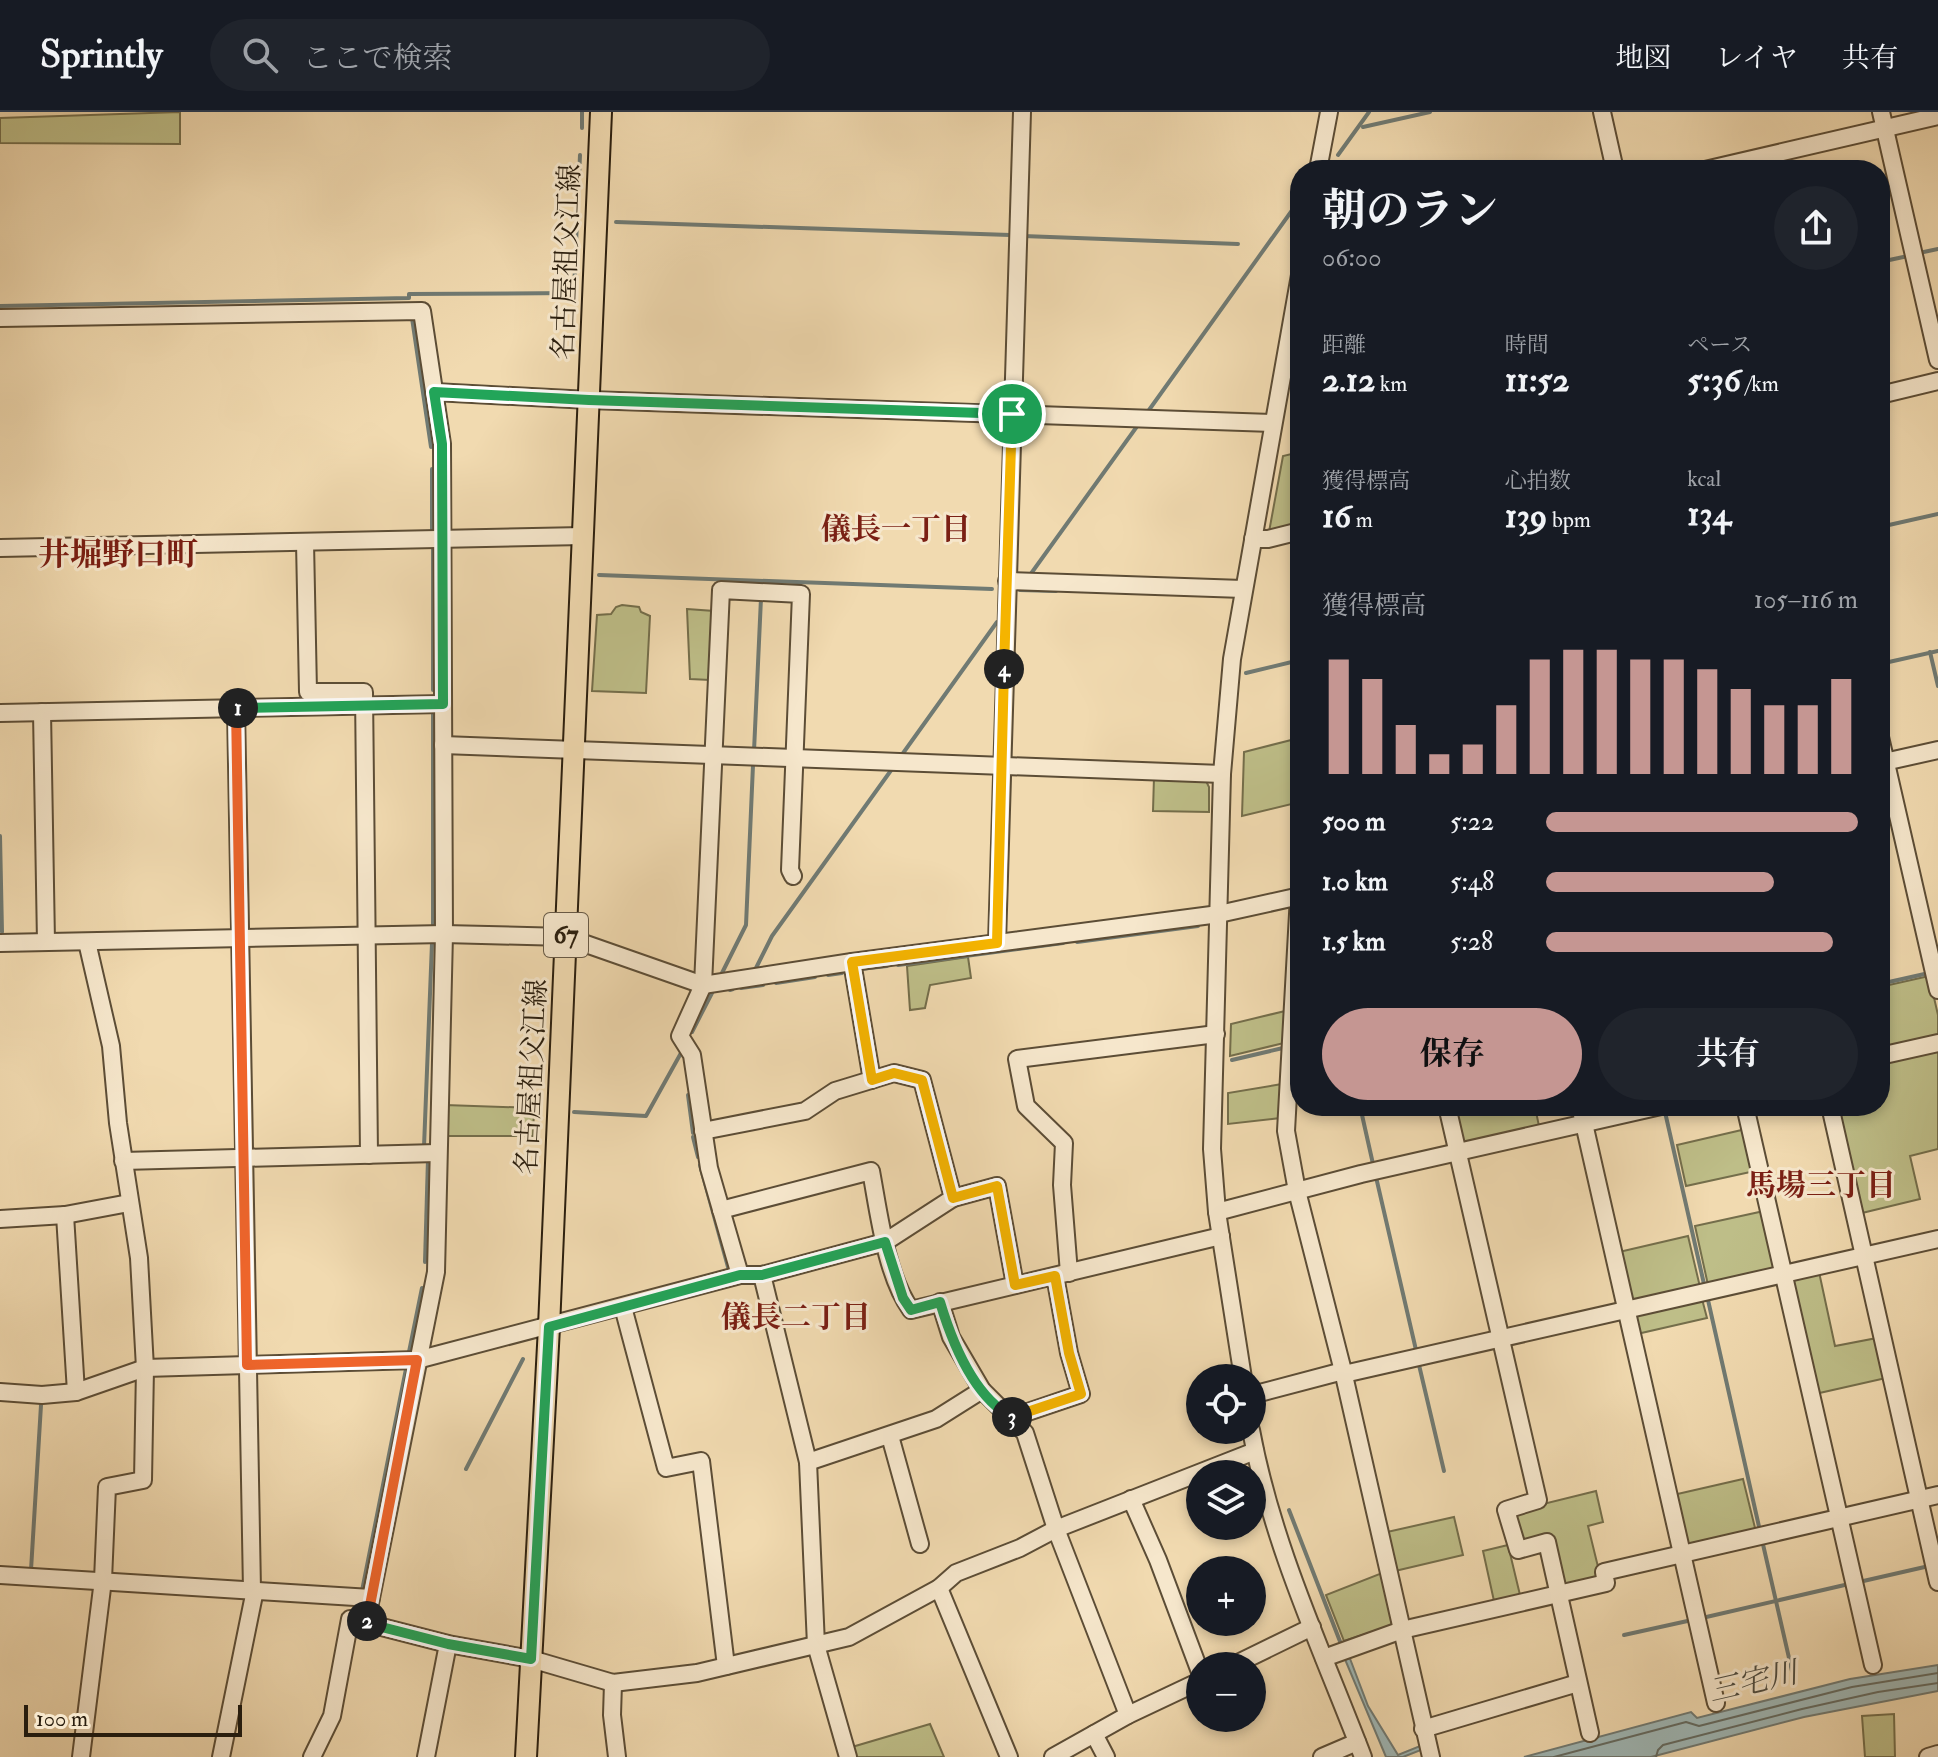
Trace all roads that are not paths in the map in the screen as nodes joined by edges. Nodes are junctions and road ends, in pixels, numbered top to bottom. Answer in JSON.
{"nodes":[{"id":1,"x":601,"y":112,"type":"edge"},
{"id":2,"x":1022,"y":112,"type":"edge"},
{"id":3,"x":1329,"y":112,"type":"edge"},
{"id":4,"x":1602,"y":112,"type":"edge"},
{"id":5,"x":1938,"y":116,"type":"edge"},
{"id":6,"x":1883,"y":120,"type":"edge"},
{"id":7,"x":1320,"y":160,"type":"edge"},
{"id":8,"x":1613,"y":160,"type":"edge"},
{"id":9,"x":1741,"y":160,"type":"edge"},
{"id":10,"x":0,"y":318,"type":"edge"},
{"id":11,"x":1290,"y":330,"type":"edge"},
{"id":12,"x":1938,"y":360,"type":"edge"},
{"id":13,"x":1938,"y":381,"type":"edge"},
{"id":14,"x":434,"y":392,"type":"junction"},
{"id":15,"x":1890,"y":393,"type":"edge"},
{"id":16,"x":589,"y":400,"type":"junction"},
{"id":17,"x":1012,"y":414,"type":"junction"},
{"id":18,"x":1273,"y":423,"type":"junction"},
{"id":19,"x":1290,"y":534,"type":"edge"},
{"id":20,"x":583,"y":536,"type":"junction"},
{"id":21,"x":442,"y":539,"type":"junction"},
{"id":22,"x":1253,"y":539,"type":"junction"},
{"id":23,"x":305,"y":542,"type":"junction"},
{"id":24,"x":0,"y":548,"type":"edge"},
{"id":25,"x":1007,"y":581,"type":"junction"},
{"id":26,"x":1243,"y":589,"type":"junction"},
{"id":27,"x":443,"y":704,"type":"junction"},
{"id":28,"x":365,"y":705,"type":"junction"},
{"id":29,"x":236,"y":708,"type":"junction"},
{"id":30,"x":42,"y":712,"type":"junction"},
{"id":31,"x":0,"y":713,"type":"edge"},
{"id":32,"x":443,"y":745,"type":"junction"},
{"id":33,"x":1938,"y":750,"type":"edge"},
{"id":34,"x":574,"y":752,"type":"junction"},
{"id":35,"x":714,"y":757,"type":"junction"},
{"id":36,"x":795,"y":759,"type":"junction"},
{"id":37,"x":1890,"y":760,"type":"edge"},
{"id":38,"x":1001,"y":767,"type":"junction"},
{"id":39,"x":1222,"y":774,"type":"junction"},
{"id":40,"x":1890,"y":791,"type":"edge"},
{"id":41,"x":793,"y":876,"type":"dead end"},
{"id":42,"x":1290,"y":898,"type":"edge"},
{"id":43,"x":1219,"y":914,"type":"junction"},
{"id":44,"x":444,"y":934,"type":"junction"},
{"id":45,"x":367,"y":935,"type":"junction"},
{"id":46,"x":566,"y":937,"type":"junction"},
{"id":47,"x":238,"y":938,"type":"junction"},
{"id":48,"x":46,"y":942,"type":"junction"},
{"id":49,"x":87,"y":942,"type":"junction"},
{"id":50,"x":0,"y":943,"type":"edge"},
{"id":51,"x":997,"y":943,"type":"junction"},
{"id":52,"x":852,"y":962,"type":"junction"},
{"id":53,"x":703,"y":985,"type":"junction"},
{"id":54,"x":1938,"y":990,"type":"edge"},
{"id":55,"x":1216,"y":1034,"type":"junction"},
{"id":56,"x":1938,"y":1043,"type":"edge"},
{"id":57,"x":1890,"y":1054,"type":"edge"},
{"id":58,"x":1290,"y":1059,"type":"edge"},
{"id":59,"x":872,"y":1080,"type":"junction"},
{"id":60,"x":1449,"y":1116,"type":"edge"},
{"id":61,"x":1582,"y":1116,"type":"edge"},
{"id":62,"x":1618,"y":1116,"type":"edge"},
{"id":63,"x":1747,"y":1116,"type":"edge"},
{"id":64,"x":1832,"y":1116,"type":"edge"},
{"id":65,"x":1584,"y":1124,"type":"junction"},
{"id":66,"x":703,"y":1131,"type":"junction"},
{"id":67,"x":1458,"y":1152,"type":"junction"},
{"id":68,"x":437,"y":1153,"type":"junction"},
{"id":69,"x":369,"y":1155,"type":"junction"},
{"id":70,"x":243,"y":1158,"type":"junction"},
{"id":71,"x":123,"y":1161,"type":"junction"},
{"id":72,"x":1297,"y":1191,"type":"junction"},
{"id":73,"x":953,"y":1198,"type":"junction"},
{"id":74,"x":129,"y":1203,"type":"junction"},
{"id":75,"x":721,"y":1210,"type":"junction"},
{"id":76,"x":1217,"y":1212,"type":"junction"},
{"id":77,"x":65,"y":1215,"type":"junction"},
{"id":78,"x":0,"y":1219,"type":"edge"},
{"id":79,"x":1221,"y":1236,"type":"junction"},
{"id":80,"x":1938,"y":1239,"type":"edge"},
{"id":81,"x":885,"y":1242,"type":"junction"},
{"id":82,"x":1864,"y":1256,"type":"junction"},
{"id":83,"x":1783,"y":1274,"type":"junction"},
{"id":84,"x":740,"y":1275,"type":"junction"},
{"id":85,"x":762,"y":1275,"type":"junction"},
{"id":86,"x":1062,"y":1275,"type":"junction"},
{"id":87,"x":1015,"y":1285,"type":"junction"},
{"id":88,"x":940,"y":1302,"type":"junction"},
{"id":89,"x":623,"y":1307,"type":"junction"},
{"id":90,"x":1626,"y":1310,"type":"junction"},
{"id":91,"x":549,"y":1327,"type":"junction"},
{"id":92,"x":1501,"y":1338,"type":"junction"},
{"id":93,"x":417,"y":1360,"type":"junction"},
{"id":94,"x":1241,"y":1364,"type":"edge"},
{"id":95,"x":247,"y":1365,"type":"junction"},
{"id":96,"x":145,"y":1368,"type":"junction"},
{"id":97,"x":1343,"y":1372,"type":"junction"},
{"id":98,"x":982,"y":1390,"type":"junction"},
{"id":99,"x":1266,"y":1391,"type":"edge"},
{"id":100,"x":0,"y":1392,"type":"edge"},
{"id":101,"x":76,"y":1392,"type":"junction"},
{"id":102,"x":1010,"y":1418,"type":"junction"},
{"id":103,"x":890,"y":1436,"type":"junction"},
{"id":104,"x":1254,"y":1444,"type":"edge"},
{"id":105,"x":1255,"y":1451,"type":"junction"},
{"id":106,"x":808,"y":1462,"type":"junction"},
{"id":107,"x":1938,"y":1495,"type":"edge"},
{"id":108,"x":1131,"y":1499,"type":"junction"},
{"id":109,"x":1919,"y":1499,"type":"junction"},
{"id":110,"x":1838,"y":1518,"type":"junction"},
{"id":111,"x":1056,"y":1529,"type":"junction"},
{"id":112,"x":920,"y":1544,"type":"dead end"},
{"id":113,"x":1682,"y":1554,"type":"junction"},
{"id":114,"x":0,"y":1575,"type":"edge"},
{"id":115,"x":103,"y":1580,"type":"junction"},
{"id":116,"x":1938,"y":1582,"type":"edge"},
{"id":117,"x":939,"y":1588,"type":"junction"},
{"id":118,"x":254,"y":1590,"type":"junction"},
{"id":119,"x":1558,"y":1594,"type":"junction"},
{"id":120,"x":371,"y":1598,"type":"junction"},
{"id":121,"x":366,"y":1623,"type":"junction"},
{"id":122,"x":1312,"y":1627,"type":"junction"},
{"id":123,"x":1402,"y":1630,"type":"junction"},
{"id":124,"x":448,"y":1644,"type":"junction"},
{"id":125,"x":816,"y":1645,"type":"junction"},
{"id":126,"x":1192,"y":1652,"type":"edge"},
{"id":127,"x":1261,"y":1652,"type":"edge"},
{"id":128,"x":1324,"y":1658,"type":"junction"},
{"id":129,"x":531,"y":1659,"type":"junction"},
{"id":130,"x":1873,"y":1665,"type":"dead end"},
{"id":131,"x":726,"y":1666,"type":"junction"},
{"id":132,"x":613,"y":1683,"type":"junction"},
{"id":133,"x":1578,"y":1683,"type":"junction"},
{"id":134,"x":1186,"y":1688,"type":"edge"},
{"id":135,"x":1716,"y":1703,"type":"dead end"},
{"id":136,"x":1128,"y":1715,"type":"junction"},
{"id":137,"x":1423,"y":1729,"type":"junction"},
{"id":138,"x":1590,"y":1733,"type":"dead end"},
{"id":139,"x":1094,"y":1734,"type":"junction"},
{"id":140,"x":1360,"y":1749,"type":"edge"},
{"id":141,"x":1938,"y":1754,"type":"edge"},
{"id":142,"x":81,"y":1757,"type":"edge"},
{"id":143,"x":221,"y":1757,"type":"edge"},
{"id":144,"x":312,"y":1757,"type":"edge"},
{"id":145,"x":426,"y":1757,"type":"edge"},
{"id":146,"x":526,"y":1757,"type":"edge"},
{"id":147,"x":617,"y":1757,"type":"edge"},
{"id":148,"x":848,"y":1757,"type":"edge"},
{"id":149,"x":1009,"y":1757,"type":"edge"},
{"id":150,"x":1053,"y":1757,"type":"edge"},
{"id":151,"x":1106,"y":1757,"type":"edge"},
{"id":152,"x":1322,"y":1757,"type":"edge"},
{"id":153,"x":1431,"y":1757,"type":"edge"},
{"id":154,"x":1928,"y":1757,"type":"edge"}],
"edges":[{"from":1,"to":16,"type":"main road","name":"名古屋祖父江線","number":"67"},
{"from":2,"to":17,"type":"street"},
{"from":3,"to":7,"type":"street"},
{"from":4,"to":8,"type":"street"},
{"from":5,"to":6,"type":"street"},
{"from":6,"to":9,"type":"street"},
{"from":6,"to":12,"type":"street"},
{"from":10,"to":14,"type":"street"},
{"from":11,"to":18,"type":"street"},
{"from":13,"to":15,"type":"street"},
{"from":14,"to":16,"type":"street"},
{"from":14,"to":21,"type":"street"},
{"from":16,"to":17,"type":"street"},
{"from":16,"to":20,"type":"main road","name":"名古屋祖父江線","number":"67"},
{"from":17,"to":18,"type":"street"},
{"from":17,"to":25,"type":"street"},
{"from":18,"to":22,"type":"street"},
{"from":19,"to":22,"type":"street"},
{"from":20,"to":21,"type":"street"},
{"from":20,"to":34,"type":"main road","name":"名古屋祖父江線","number":"67"},
{"from":21,"to":23,"type":"street"},
{"from":21,"to":27,"type":"street"},
{"from":22,"to":26,"type":"street"},
{"from":23,"to":24,"type":"street"},
{"from":23,"to":28,"type":"street"},
{"from":25,"to":26,"type":"street"},
{"from":25,"to":38,"type":"street"},
{"from":26,"to":39,"type":"street"},
{"from":27,"to":28,"type":"street"},
{"from":27,"to":32,"type":"street"},
{"from":28,"to":29,"type":"street"},
{"from":28,"to":45,"type":"street"},
{"from":29,"to":30,"type":"street"},
{"from":29,"to":47,"type":"street"},
{"from":30,"to":31,"type":"street"},
{"from":30,"to":48,"type":"street"},
{"from":32,"to":34,"type":"street"},
{"from":32,"to":44,"type":"street"},
{"from":33,"to":37,"type":"street"},
{"from":34,"to":35,"type":"street"},
{"from":34,"to":46,"type":"main road","name":"名古屋祖父江線","number":"67"},
{"from":35,"to":36,"type":"street"},
{"from":35,"to":36,"type":"street"},
{"from":35,"to":53,"type":"street"},
{"from":36,"to":38,"type":"street"},
{"from":36,"to":41,"type":"street"},
{"from":38,"to":39,"type":"street"},
{"from":38,"to":51,"type":"street"},
{"from":39,"to":43,"type":"street"},
{"from":40,"to":54,"type":"street"},
{"from":42,"to":43,"type":"street"},
{"from":43,"to":51,"type":"street"},
{"from":43,"to":55,"type":"street"},
{"from":44,"to":45,"type":"street"},
{"from":44,"to":46,"type":"street"},
{"from":44,"to":68,"type":"street"},
{"from":45,"to":47,"type":"street"},
{"from":45,"to":69,"type":"street"},
{"from":46,"to":53,"type":"street"},
{"from":46,"to":91,"type":"main road","name":"名古屋祖父江線","number":"67"},
{"from":47,"to":49,"type":"street"},
{"from":47,"to":70,"type":"street"},
{"from":48,"to":49,"type":"street"},
{"from":48,"to":50,"type":"street"},
{"from":49,"to":71,"type":"street"},
{"from":51,"to":52,"type":"street"},
{"from":52,"to":53,"type":"street"},
{"from":52,"to":59,"type":"street"},
{"from":53,"to":66,"type":"street"},
{"from":55,"to":76,"type":"street"},
{"from":55,"to":86,"type":"street"},
{"from":56,"to":57,"type":"street"},
{"from":58,"to":72,"type":"street"},
{"from":59,"to":66,"type":"street"},
{"from":59,"to":73,"type":"street"},
{"from":60,"to":67,"type":"street"},
{"from":61,"to":65,"type":"street"},
{"from":62,"to":65,"type":"street"},
{"from":63,"to":83,"type":"street"},
{"from":64,"to":82,"type":"street"},
{"from":65,"to":67,"type":"street"},
{"from":65,"to":90,"type":"street"},
{"from":66,"to":75,"type":"street"},
{"from":67,"to":72,"type":"street"},
{"from":67,"to":92,"type":"street"},
{"from":68,"to":69,"type":"street"},
{"from":68,"to":93,"type":"street"},
{"from":69,"to":70,"type":"street"},
{"from":70,"to":71,"type":"street"},
{"from":70,"to":95,"type":"street"},
{"from":71,"to":74,"type":"street"},
{"from":72,"to":76,"type":"street"},
{"from":72,"to":97,"type":"street"},
{"from":73,"to":81,"type":"street"},
{"from":73,"to":87,"type":"street"},
{"from":74,"to":77,"type":"street"},
{"from":74,"to":96,"type":"street"},
{"from":75,"to":81,"type":"street"},
{"from":75,"to":84,"type":"street"},
{"from":76,"to":79,"type":"street"},
{"from":77,"to":78,"type":"street"},
{"from":77,"to":101,"type":"street"},
{"from":79,"to":86,"type":"street"},
{"from":79,"to":94,"type":"street"},
{"from":80,"to":82,"type":"street"},
{"from":81,"to":85,"type":"street"},
{"from":81,"to":88,"type":"street"},
{"from":82,"to":83,"type":"street"},
{"from":82,"to":109,"type":"street"},
{"from":83,"to":90,"type":"street"},
{"from":83,"to":110,"type":"street"},
{"from":84,"to":85,"type":"street"},
{"from":84,"to":89,"type":"street"},
{"from":85,"to":106,"type":"street"},
{"from":86,"to":87,"type":"street"},
{"from":86,"to":102,"type":"street"},
{"from":87,"to":88,"type":"street"},
{"from":88,"to":98,"type":"street"},
{"from":89,"to":91,"type":"street"},
{"from":89,"to":131,"type":"street"},
{"from":90,"to":92,"type":"street"},
{"from":90,"to":113,"type":"street"},
{"from":91,"to":93,"type":"street"},
{"from":91,"to":129,"type":"main road","name":"名古屋祖父江線","number":"67"},
{"from":92,"to":97,"type":"street"},
{"from":92,"to":119,"type":"street"},
{"from":93,"to":95,"type":"street"},
{"from":93,"to":120,"type":"street"},
{"from":95,"to":96,"type":"street"},
{"from":95,"to":118,"type":"street"},
{"from":96,"to":101,"type":"street"},
{"from":96,"to":115,"type":"street"},
{"from":97,"to":99,"type":"street"},
{"from":97,"to":123,"type":"street"},
{"from":98,"to":102,"type":"street"},
{"from":98,"to":103,"type":"street"},
{"from":100,"to":101,"type":"street"},
{"from":102,"to":111,"type":"street"},
{"from":103,"to":106,"type":"street"},
{"from":103,"to":112,"type":"street"},
{"from":104,"to":105,"type":"street"},
{"from":105,"to":108,"type":"street"},
{"from":105,"to":122,"type":"street"},
{"from":106,"to":125,"type":"street"},
{"from":107,"to":109,"type":"street"},
{"from":108,"to":111,"type":"street"},
{"from":108,"to":126,"type":"street"},
{"from":109,"to":110,"type":"street"},
{"from":109,"to":116,"type":"street"},
{"from":110,"to":113,"type":"street"},
{"from":110,"to":130,"type":"street"},
{"from":111,"to":117,"type":"street"},
{"from":111,"to":136,"type":"street"},
{"from":113,"to":119,"type":"street"},
{"from":113,"to":135,"type":"street"},
{"from":114,"to":115,"type":"street"},
{"from":115,"to":118,"type":"street"},
{"from":115,"to":142,"type":"street"},
{"from":117,"to":125,"type":"street"},
{"from":117,"to":149,"type":"street"},
{"from":118,"to":120,"type":"street"},
{"from":118,"to":143,"type":"street"},
{"from":119,"to":123,"type":"street"},
{"from":119,"to":133,"type":"street"},
{"from":120,"to":121,"type":"street"},
{"from":121,"to":124,"type":"street"},
{"from":121,"to":144,"type":"street"},
{"from":122,"to":127,"type":"street"},
{"from":122,"to":128,"type":"street"},
{"from":123,"to":128,"type":"street"},
{"from":123,"to":137,"type":"street"},
{"from":124,"to":129,"type":"street"},
{"from":124,"to":145,"type":"street"},
{"from":125,"to":131,"type":"street"},
{"from":125,"to":148,"type":"street"},
{"from":128,"to":140,"type":"street"},
{"from":129,"to":132,"type":"street"},
{"from":129,"to":146,"type":"main road","name":"名古屋祖父江線","number":"67"},
{"from":131,"to":132,"type":"street"},
{"from":132,"to":147,"type":"street"},
{"from":133,"to":137,"type":"street"},
{"from":133,"to":138,"type":"street"},
{"from":134,"to":136,"type":"street"},
{"from":136,"to":139,"type":"street"},
{"from":137,"to":153,"type":"street"},
{"from":139,"to":150,"type":"street"},
{"from":139,"to":151,"type":"street"},
{"from":140,"to":152,"type":"street"},
{"from":141,"to":154,"type":"street"}]}
